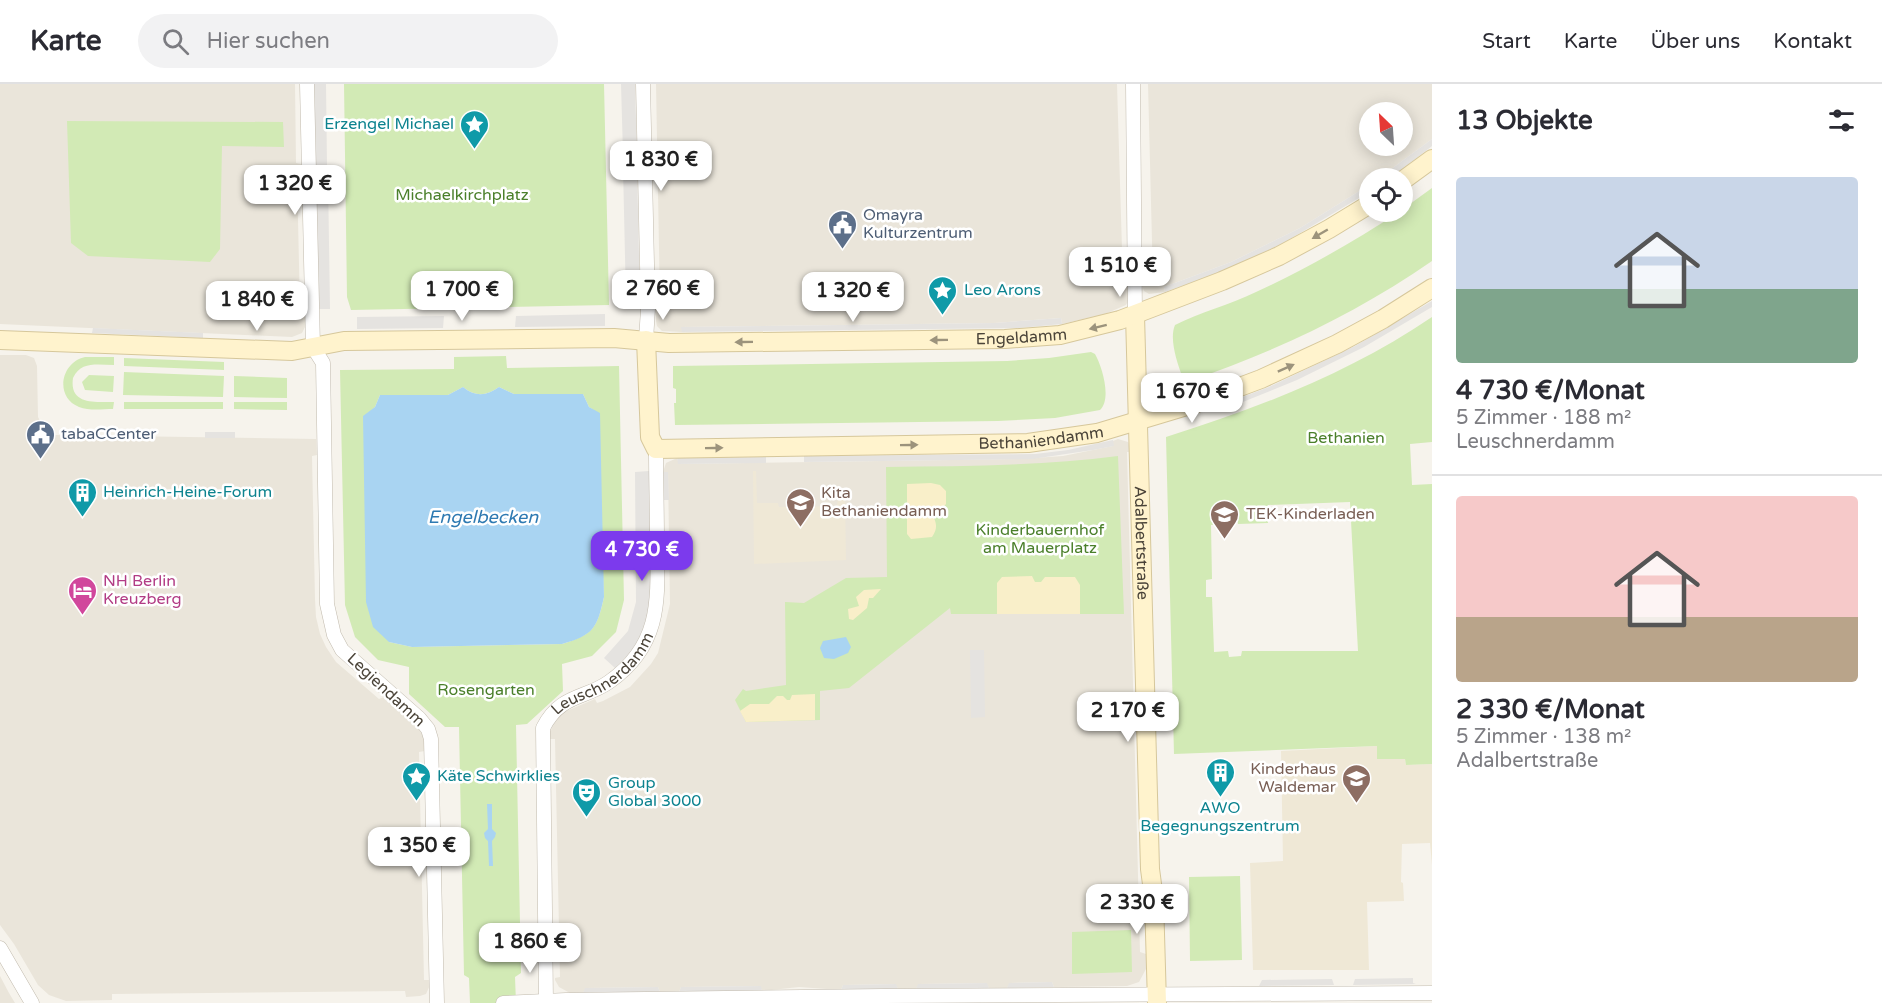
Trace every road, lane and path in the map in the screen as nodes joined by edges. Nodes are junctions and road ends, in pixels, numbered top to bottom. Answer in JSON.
{"nodes":[{"id":1,"x":307,"y":84,"type":"edge"},
{"id":2,"x":643,"y":84,"type":"edge"},
{"id":3,"x":1133,"y":84,"type":"edge"},
{"id":4,"x":1432,"y":159,"type":"edge"},
{"id":5,"x":1413,"y":173,"type":"edge"},
{"id":6,"x":1359,"y":211,"type":"edge"},
{"id":7,"x":1432,"y":288,"type":"edge"},
{"id":8,"x":1135,"y":315,"type":"junction"},
{"id":9,"x":0,"y":340,"type":"edge"},
{"id":10,"x":646,"y":340,"type":"junction"},
{"id":11,"x":313,"y":347,"type":"junction"},
{"id":12,"x":1139,"y":422,"type":"junction"},
{"id":13,"x":656,"y":449,"type":"junction"},
{"id":14,"x":0,"y":948,"type":"edge"},
{"id":15,"x":1432,"y":993,"type":"edge"},
{"id":16,"x":1156,"y":999,"type":"edge"},
{"id":17,"x":546,"y":1002,"type":"edge"},
{"id":18,"x":32,"y":1003,"type":"edge"},
{"id":19,"x":437,"y":1003,"type":"edge"},
{"id":20,"x":503,"y":1003,"type":"edge"},
{"id":21,"x":516,"y":1003,"type":"edge"}],
"edges":[{"from":1,"to":11,"type":"street"},
{"from":2,"to":10,"type":"street"},
{"from":3,"to":8,"type":"street","name":"Adalbertstraße"},
{"from":4,"to":5,"type":"street"},
{"from":6,"to":8,"type":"street","name":"Engeldamm","one_way":true},
{"from":12,"to":7,"type":"street","name":"Bethaniendamm","one_way":true},
{"from":8,"to":10,"type":"street","name":"Engeldamm","one_way":true},
{"from":8,"to":12,"type":"street","name":"Adalbertstraße"},
{"from":9,"to":11,"type":"street"},
{"from":10,"to":11,"type":"street"},
{"from":10,"to":13,"type":"street","name":"Leuschnerdamm"},
{"from":11,"to":19,"type":"street","name":"Legiendamm"},
{"from":13,"to":12,"type":"street","name":"Bethaniendamm","one_way":true},
{"from":12,"to":16,"type":"street","name":"Adalbertstraße"},
{"from":13,"to":17,"type":"street","name":"Leuschnerdamm"},
{"from":14,"to":18,"type":"street"},
{"from":15,"to":16,"type":"street"},
{"from":16,"to":17,"type":"street"},
{"from":17,"to":21,"type":"street"},
{"from":20,"to":21,"type":"street"}]}
